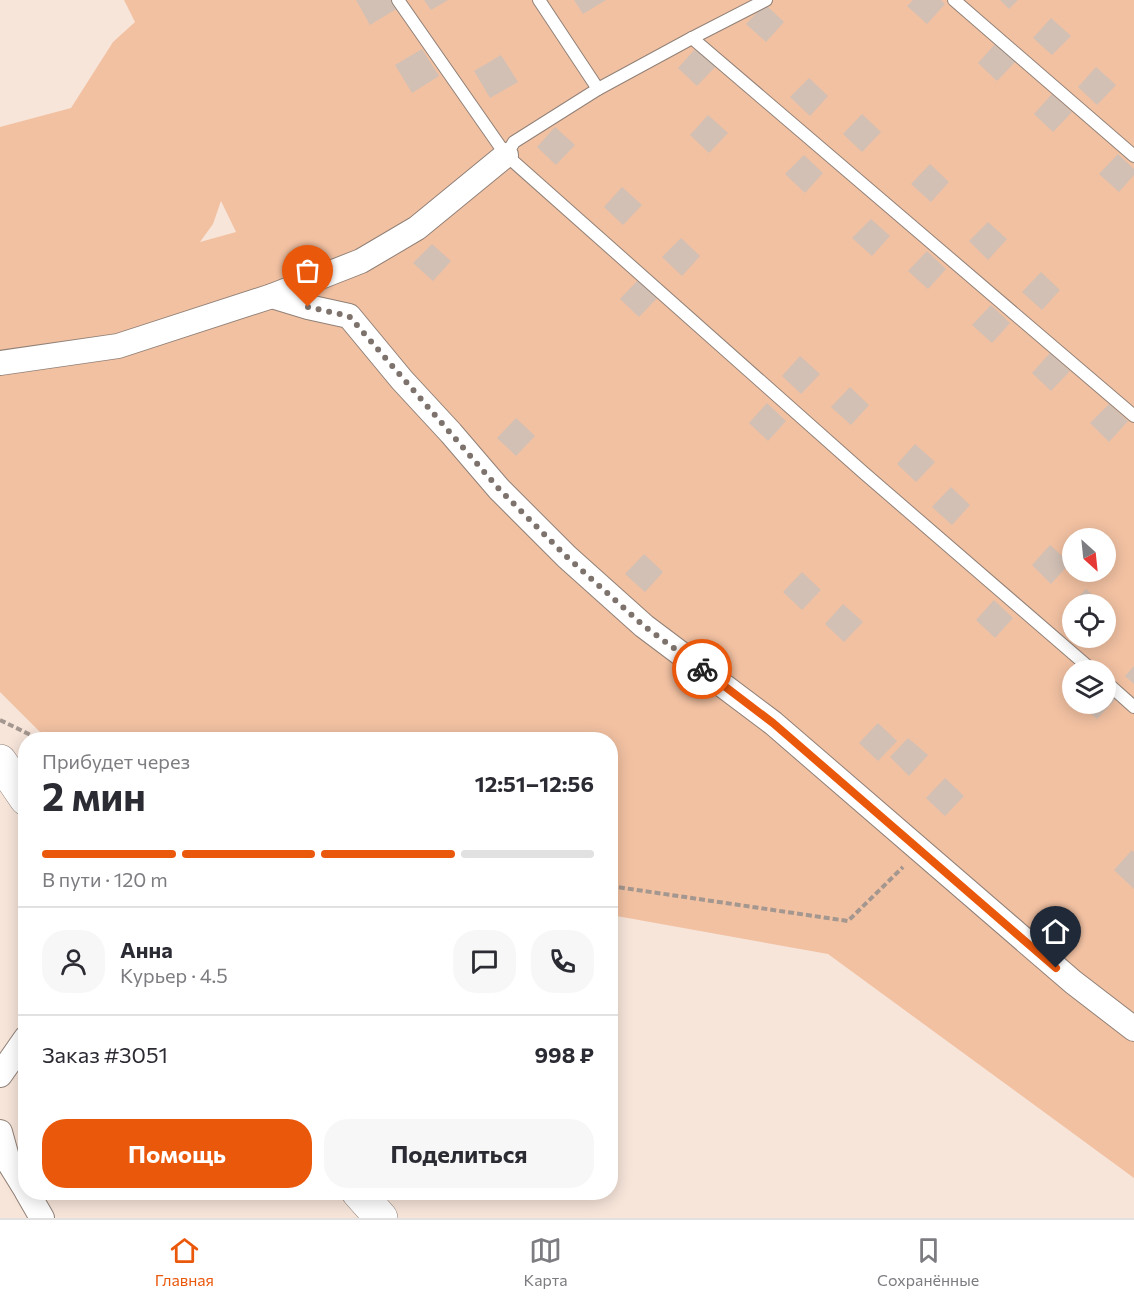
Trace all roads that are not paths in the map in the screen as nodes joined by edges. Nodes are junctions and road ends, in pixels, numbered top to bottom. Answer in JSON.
{"nodes":[{"id":1,"x":398,"y":0,"type":"edge"},
{"id":2,"x":539,"y":0,"type":"edge"},
{"id":3,"x":766,"y":0,"type":"edge"},
{"id":4,"x":954,"y":0,"type":"edge"},
{"id":5,"x":692,"y":38,"type":"junction"},
{"id":6,"x":597,"y":89,"type":"junction"},
{"id":7,"x":506,"y":155,"type":"junction"},
{"id":8,"x":1134,"y":156,"type":"edge"},
{"id":9,"x":272,"y":296,"type":"junction"},
{"id":10,"x":0,"y":363,"type":"edge"},
{"id":11,"x":1134,"y":416,"type":"edge"},
{"id":12,"x":1080,"y":660,"type":"edge"},
{"id":13,"x":1116,"y":691,"type":"edge"},
{"id":14,"x":1134,"y":707,"type":"edge"},
{"id":15,"x":0,"y":761,"type":"edge"},
{"id":16,"x":18,"y":787,"type":"edge"},
{"id":17,"x":1134,"y":1029,"type":"edge"},
{"id":18,"x":18,"y":1049,"type":"edge"},
{"id":19,"x":0,"y":1075,"type":"edge"},
{"id":20,"x":0,"y":1132,"type":"edge"},
{"id":21,"x":18,"y":1178,"type":"edge"},
{"id":22,"x":31,"y":1200,"type":"edge"},
{"id":23,"x":365,"y":1200,"type":"edge"},
{"id":24,"x":42,"y":1218,"type":"edge"},
{"id":25,"x":381,"y":1218,"type":"edge"}],
"edges":[{"from":1,"to":7,"type":"lane"},
{"from":2,"to":6,"type":"lane"},
{"from":3,"to":5,"type":"lane"},
{"from":4,"to":8,"type":"lane"},
{"from":5,"to":6,"type":"lane"},
{"from":5,"to":11,"type":"lane"},
{"from":6,"to":7,"type":"lane"},
{"from":7,"to":9,"type":"street"},
{"from":7,"to":12,"type":"lane"},
{"from":9,"to":10,"type":"street"},
{"from":9,"to":17,"type":"street"},
{"from":13,"to":14,"type":"lane"},
{"from":15,"to":16,"type":"street"},
{"from":18,"to":19,"type":"street"},
{"from":20,"to":21,"type":"street"},
{"from":22,"to":24,"type":"street"},
{"from":23,"to":25,"type":"street"}]}
